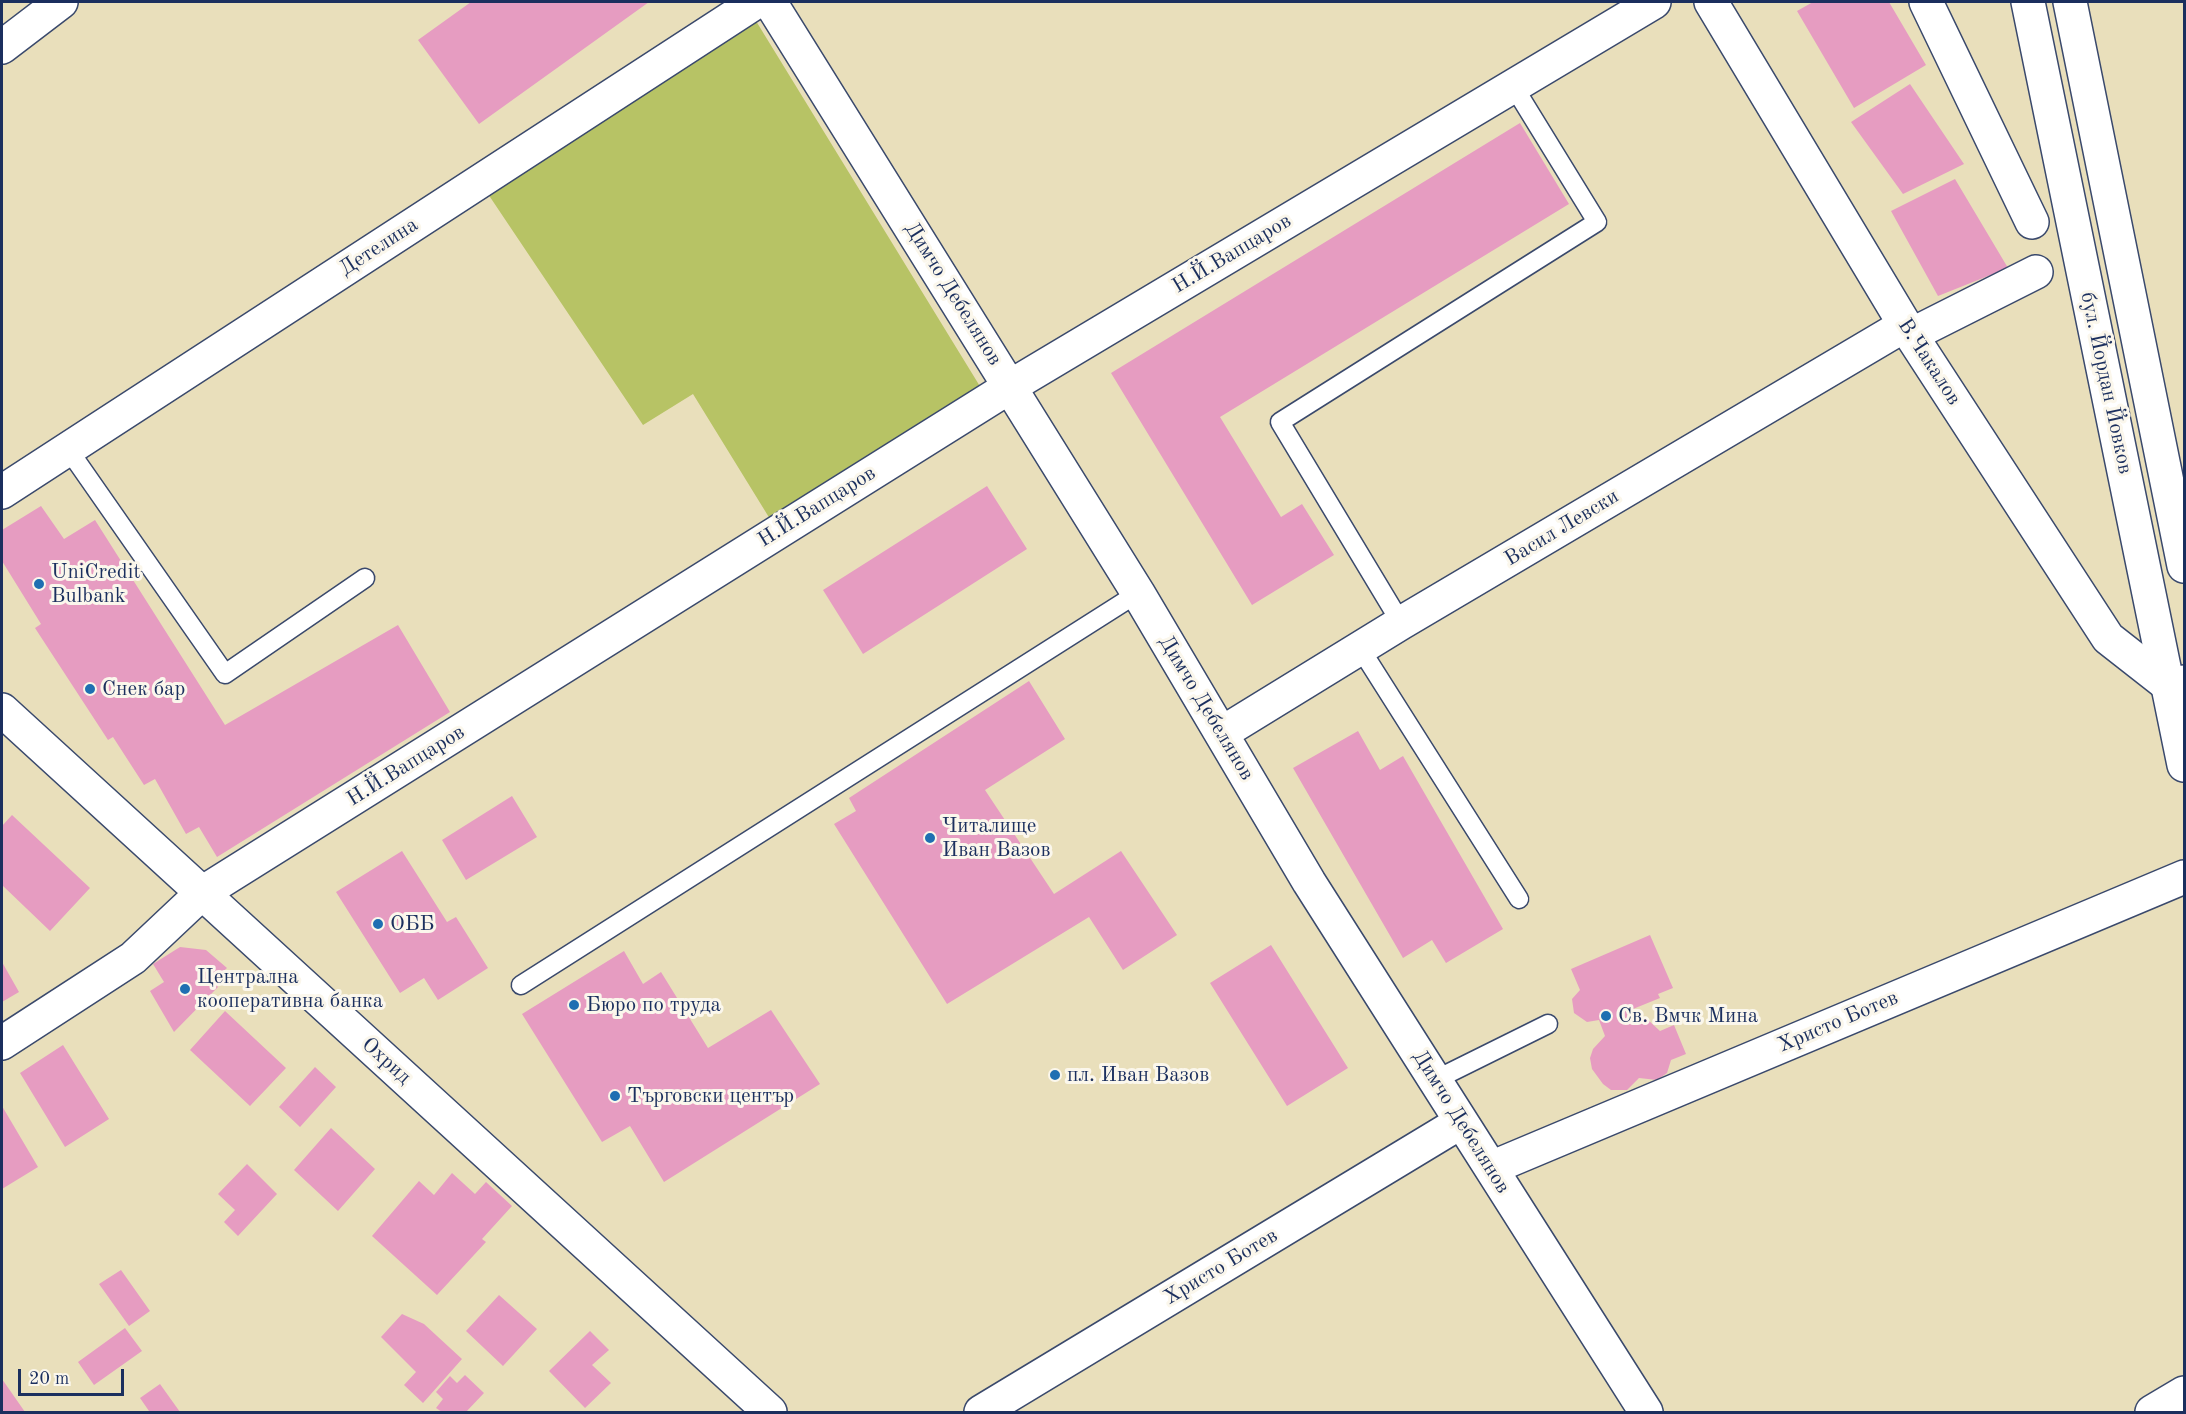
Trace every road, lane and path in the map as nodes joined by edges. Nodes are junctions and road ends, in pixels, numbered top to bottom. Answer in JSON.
{"nodes":[{"id":1,"x":61,"y":2,"type":"edge"},
{"id":2,"x":756,"y":2,"type":"edge"},
{"id":3,"x":770,"y":2,"type":"edge"},
{"id":4,"x":1654,"y":2,"type":"edge"},
{"id":5,"x":1711,"y":2,"type":"edge"},
{"id":6,"x":1926,"y":2,"type":"edge"},
{"id":7,"x":2028,"y":2,"type":"edge"},
{"id":8,"x":2070,"y":2,"type":"edge"},
{"id":9,"x":2,"y":47,"type":"edge"},
{"id":10,"x":1514,"y":87,"type":"junction"},
{"id":11,"x":2032,"y":222,"type":"dead end"},
{"id":12,"x":2036,"y":272,"type":"dead end"},
{"id":13,"x":1908,"y":330,"type":"junction"},
{"id":14,"x":1011,"y":386,"type":"junction"},
{"id":15,"x":68,"y":448,"type":"junction"},
{"id":16,"x":2,"y":492,"type":"edge"},
{"id":17,"x":2184,"y":566,"type":"edge"},
{"id":18,"x":365,"y":578,"type":"dead end"},
{"id":19,"x":1138,"y":593,"type":"junction"},
{"id":20,"x":1401,"y":623,"type":"junction"},
{"id":21,"x":1360,"y":648,"type":"junction"},
{"id":22,"x":2176,"y":684,"type":"edge"},
{"id":23,"x":2,"y":710,"type":"edge"},
{"id":24,"x":1221,"y":733,"type":"junction"},
{"id":25,"x":2184,"y":765,"type":"edge"},
{"id":26,"x":2184,"y":877,"type":"edge"},
{"id":27,"x":202,"y":893,"type":"junction"},
{"id":28,"x":1519,"y":899,"type":"dead end"},
{"id":29,"x":521,"y":985,"type":"dead end"},
{"id":30,"x":1548,"y":1024,"type":"dead end"},
{"id":31,"x":2,"y":1043,"type":"edge"},
{"id":32,"x":1435,"y":1080,"type":"junction"},
{"id":33,"x":1461,"y":1122,"type":"junction"},
{"id":34,"x":1491,"y":1168,"type":"junction"},
{"id":35,"x":2184,"y":1393,"type":"edge"},
{"id":36,"x":770,"y":1413,"type":"edge"},
{"id":37,"x":981,"y":1413,"type":"edge"},
{"id":38,"x":1646,"y":1413,"type":"edge"},
{"id":39,"x":2152,"y":1413,"type":"edge"}],
"edges":[{"from":1,"to":9,"type":"street"},
{"from":2,"to":15,"type":"street","name":"Детелина"},
{"from":3,"to":14,"type":"street","name":"Димчо Дебелянов"},
{"from":4,"to":10,"type":"street","name":"Н.Й.Вапцаров"},
{"from":5,"to":13,"type":"street","name":"В.Чакалов"},
{"from":6,"to":11,"type":"street"},
{"from":7,"to":22,"type":"street","name":"бул. Йордан Йовков"},
{"from":8,"to":17,"type":"street","name":"бул. Йордан Йовков"},
{"from":10,"to":14,"type":"street","name":"Н.Й.Вапцаров"},
{"from":10,"to":20,"type":"lane"},
{"from":12,"to":13,"type":"street","name":"Васил Левски"},
{"from":13,"to":20,"type":"street","name":"Васил Левски"},
{"from":13,"to":22,"type":"street","name":"В.Чакалов"},
{"from":14,"to":19,"type":"street","name":"Димчо Дебелянов"},
{"from":14,"to":27,"type":"street","name":"Н.Й.Вапцаров"},
{"from":15,"to":16,"type":"street","name":"Детелина"},
{"from":15,"to":18,"type":"lane"},
{"from":19,"to":24,"type":"street","name":"Димчо Дебелянов"},
{"from":19,"to":29,"type":"lane"},
{"from":20,"to":21,"type":"street","name":"Васил Левски"},
{"from":21,"to":24,"type":"street","name":"Васил Левски"},
{"from":21,"to":28,"type":"lane"},
{"from":22,"to":25,"type":"street","name":"бул. Йордан Йовков"},
{"from":23,"to":27,"type":"street","name":"Охрид"},
{"from":24,"to":32,"type":"street","name":"Димчо Дебелянов"},
{"from":26,"to":34,"type":"street","name":"Христо Ботев"},
{"from":27,"to":31,"type":"street","name":"Н.Й.Вапцаров"},
{"from":27,"to":36,"type":"street","name":"Охрид"},
{"from":30,"to":32,"type":"lane"},
{"from":32,"to":33,"type":"street","name":"Димчо Дебелянов"},
{"from":33,"to":34,"type":"street","name":"Димчо Дебелянов"},
{"from":33,"to":37,"type":"street","name":"Христо Ботев"},
{"from":34,"to":38,"type":"street","name":"Димчо Дебелянов"},
{"from":35,"to":39,"type":"street"}]}
